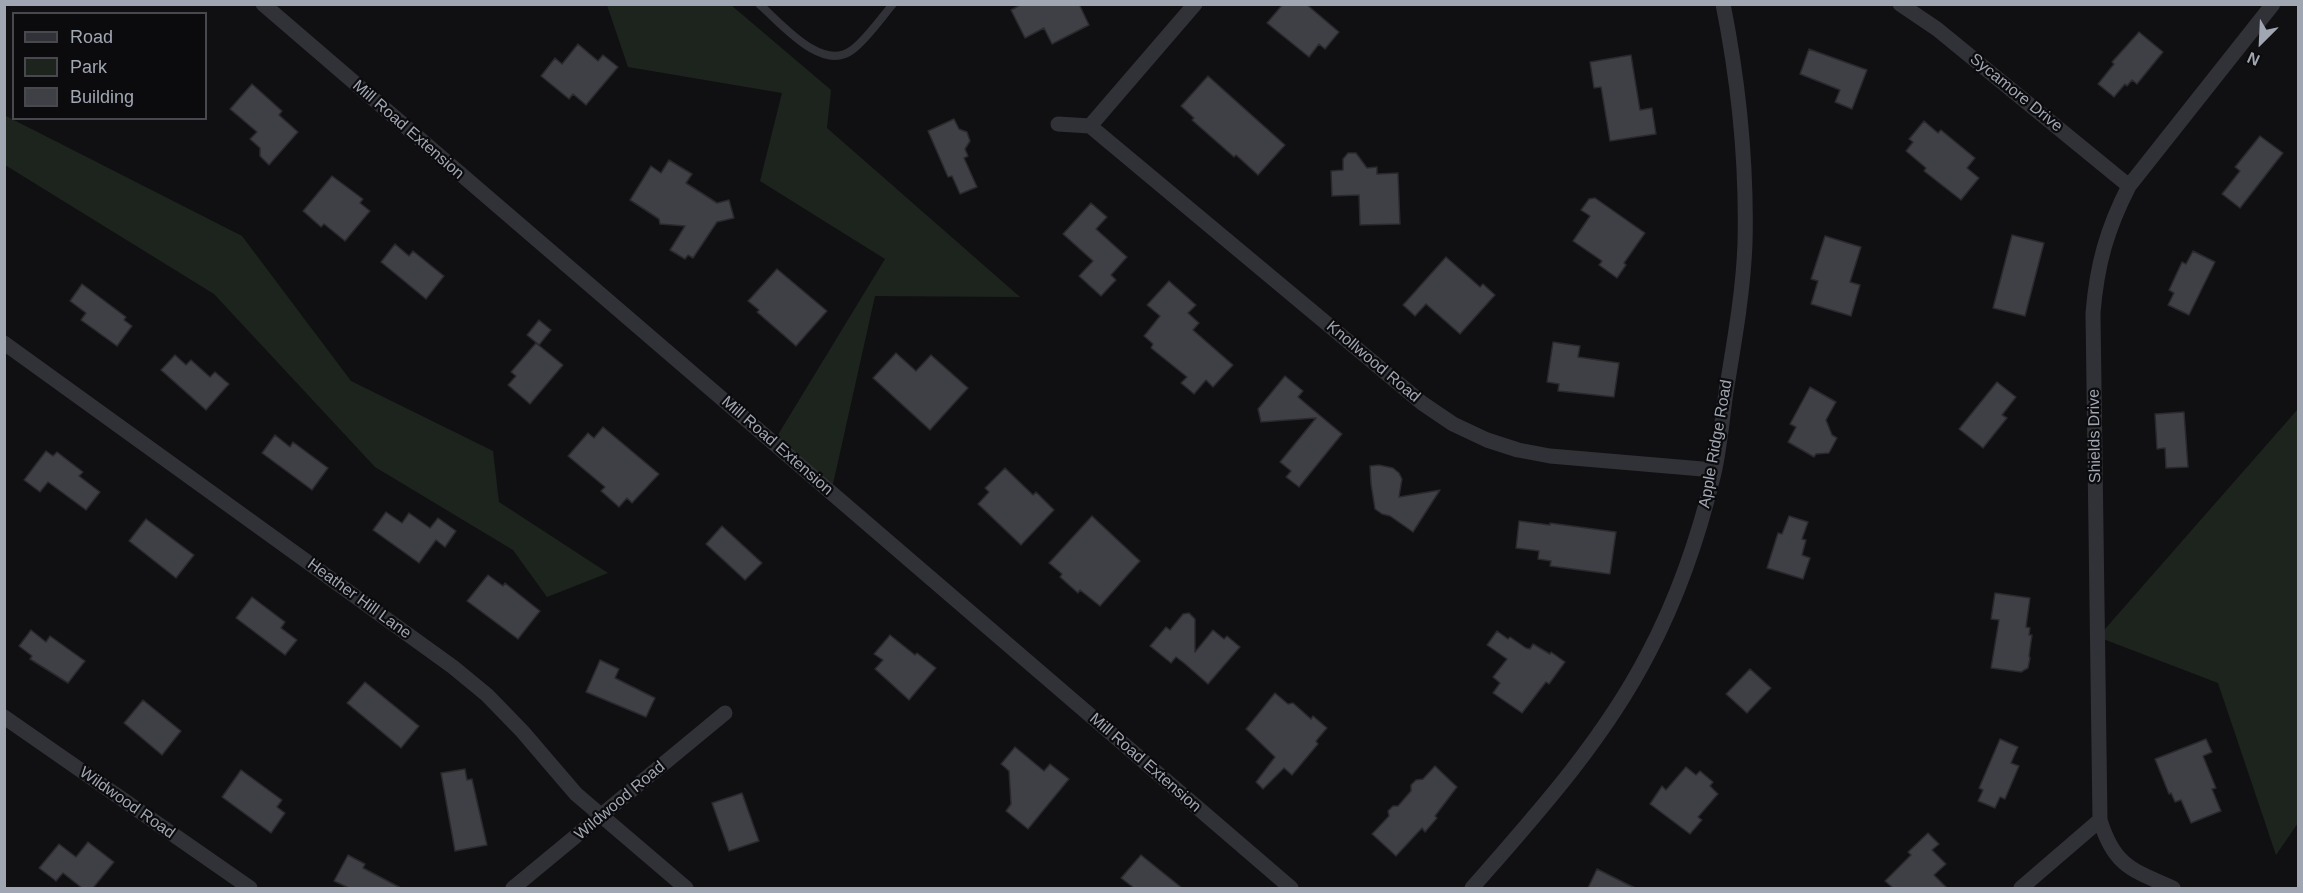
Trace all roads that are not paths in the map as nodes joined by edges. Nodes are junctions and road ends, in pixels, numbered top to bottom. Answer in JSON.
{"nodes":[{"id":1,"x":263,"y":4,"type":"edge"},
{"id":2,"x":759,"y":4,"type":"edge"},
{"id":3,"x":893,"y":4,"type":"edge"},
{"id":4,"x":1195,"y":4,"type":"edge"},
{"id":5,"x":1723,"y":4,"type":"edge"},
{"id":6,"x":1900,"y":4,"type":"edge"},
{"id":7,"x":2273,"y":4,"type":"edge"},
{"id":8,"x":1058,"y":124,"type":"dead end"},
{"id":9,"x":1090,"y":126,"type":"junction"},
{"id":10,"x":2129,"y":186,"type":"junction"},
{"id":11,"x":4,"y":343,"type":"edge"},
{"id":12,"x":1714,"y":470,"type":"junction"},
{"id":13,"x":725,"y":713,"type":"dead end"},
{"id":14,"x":4,"y":717,"type":"edge"},
{"id":15,"x":603,"y":816,"type":"junction"},
{"id":16,"x":2100,"y":820,"type":"junction"},
{"id":17,"x":250,"y":888,"type":"edge"},
{"id":18,"x":513,"y":888,"type":"edge"},
{"id":19,"x":686,"y":888,"type":"edge"},
{"id":20,"x":1291,"y":888,"type":"edge"},
{"id":21,"x":1472,"y":888,"type":"edge"},
{"id":22,"x":2021,"y":888,"type":"edge"},
{"id":23,"x":2173,"y":888,"type":"edge"}],
"edges":[{"from":1,"to":20,"type":"street","name":"Mill Road Extension"},
{"from":2,"to":3,"type":"lane"},
{"from":4,"to":9,"type":"street"},
{"from":5,"to":12,"type":"street","name":"Apple Ridge Road"},
{"from":6,"to":10,"type":"street","name":"Sycamore Drive"},
{"from":7,"to":10,"type":"street","name":"Shields Drive"},
{"from":8,"to":9,"type":"street"},
{"from":9,"to":12,"type":"street","name":"Knollwood Road"},
{"from":10,"to":16,"type":"street","name":"Shields Drive"},
{"from":11,"to":15,"type":"street","name":"Heather Hill Lane"},
{"from":12,"to":21,"type":"street","name":"Apple Ridge Road"},
{"from":13,"to":15,"type":"street","name":"Wildwood Road"},
{"from":14,"to":17,"type":"street","name":"Wildwood Road"},
{"from":15,"to":18,"type":"street","name":"Wildwood Road"},
{"from":15,"to":19,"type":"street","name":"Heather Hill Lane"},
{"from":16,"to":22,"type":"street"},
{"from":16,"to":23,"type":"street"}]}
